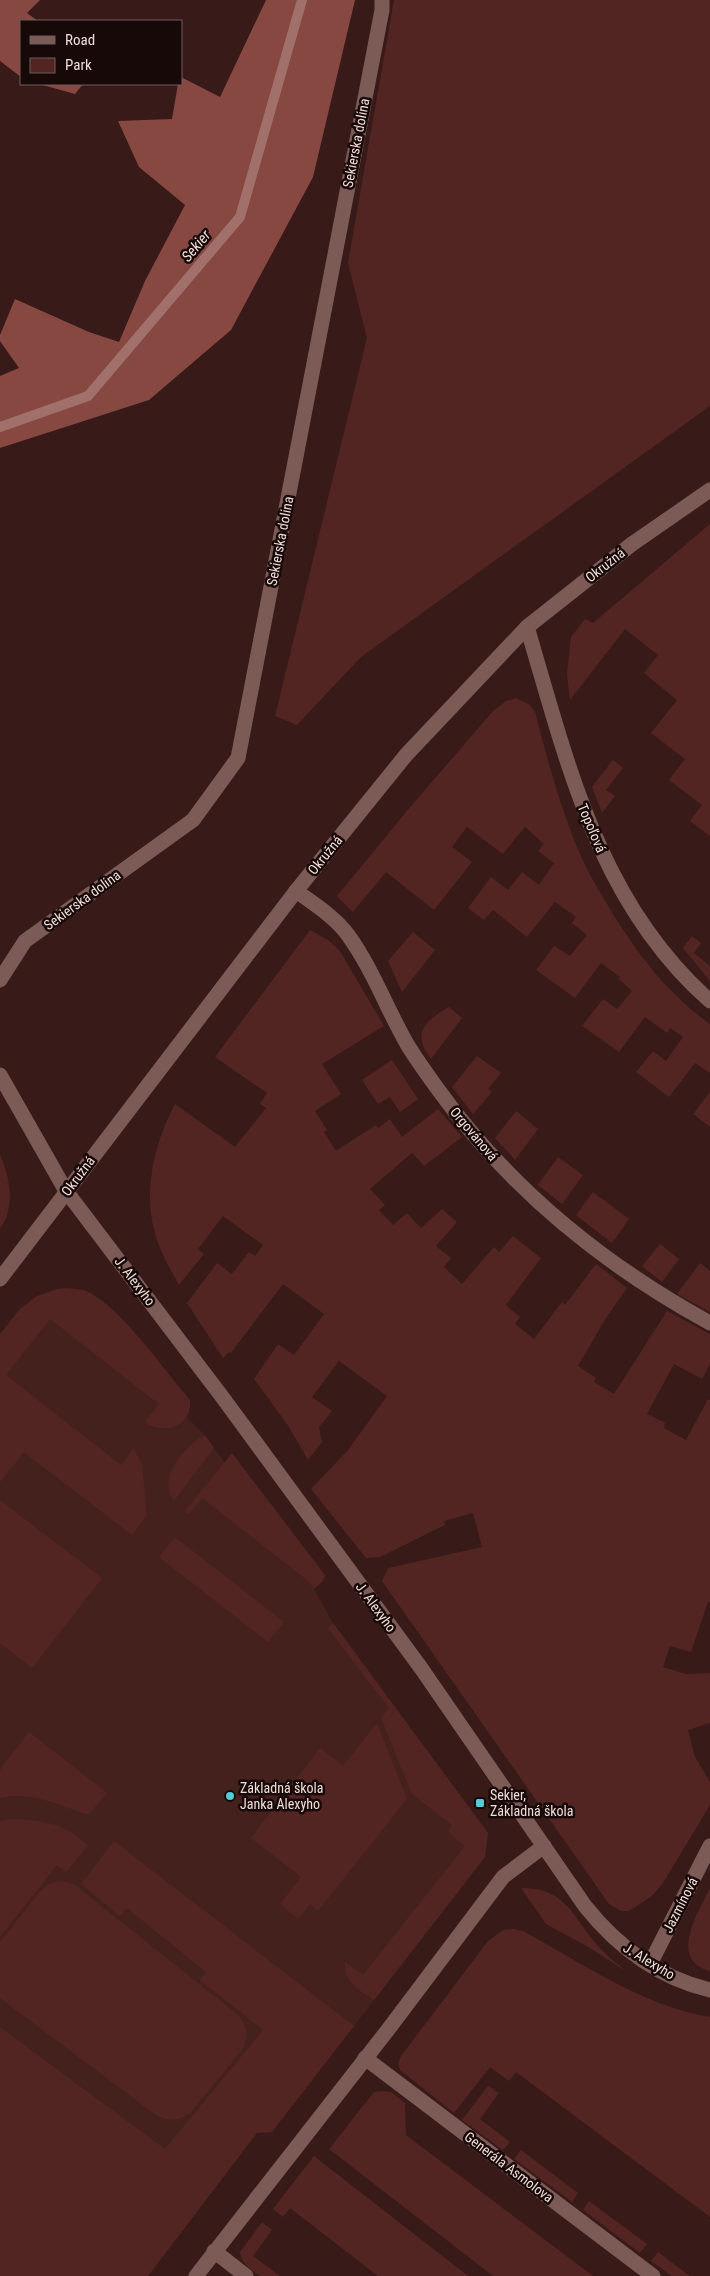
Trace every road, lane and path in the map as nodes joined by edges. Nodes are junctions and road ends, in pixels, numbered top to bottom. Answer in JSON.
{"nodes":[{"id":1,"x":382,"y":0,"type":"edge"},
{"id":2,"x":710,"y":490,"type":"edge"},
{"id":3,"x":527,"y":627,"type":"junction"},
{"id":4,"x":296,"y":891,"type":"junction"},
{"id":5,"x":0,"y":980,"type":"edge"},
{"id":6,"x":710,"y":1001,"type":"edge"},
{"id":7,"x":0,"y":1074,"type":"edge"},
{"id":8,"x":66,"y":1191,"type":"junction"},
{"id":9,"x":0,"y":1279,"type":"edge"},
{"id":10,"x":710,"y":1323,"type":"edge"},
{"id":11,"x":544,"y":1846,"type":"junction"},
{"id":12,"x":710,"y":1846,"type":"edge"},
{"id":13,"x":650,"y":1964,"type":"junction"},
{"id":14,"x":710,"y":1990,"type":"edge"},
{"id":15,"x":365,"y":2058,"type":"junction"},
{"id":16,"x":214,"y":2251,"type":"junction"},
{"id":17,"x":196,"y":2276,"type":"edge"},
{"id":18,"x":246,"y":2276,"type":"edge"},
{"id":19,"x":653,"y":2276,"type":"edge"}],
"edges":[{"from":1,"to":5,"type":"street","name":"Sekierska dolina"},
{"from":2,"to":3,"type":"street","name":"Okružná"},
{"from":3,"to":4,"type":"street","name":"Okružná"},
{"from":3,"to":6,"type":"street","name":"Topoľová"},
{"from":4,"to":8,"type":"street","name":"Okružná"},
{"from":4,"to":10,"type":"street","name":"Orgovánová"},
{"from":7,"to":8,"type":"street"},
{"from":8,"to":9,"type":"street","name":"Okružná"},
{"from":8,"to":11,"type":"street","name":"J. Alexyho"},
{"from":11,"to":13,"type":"street","name":"J. Alexyho"},
{"from":11,"to":15,"type":"street"},
{"from":12,"to":13,"type":"street","name":"Jazmínová"},
{"from":13,"to":14,"type":"street","name":"J. Alexyho"},
{"from":15,"to":16,"type":"street"},
{"from":15,"to":19,"type":"street","name":"Generála Asmolova"},
{"from":16,"to":17,"type":"street"},
{"from":16,"to":18,"type":"street"}]}
